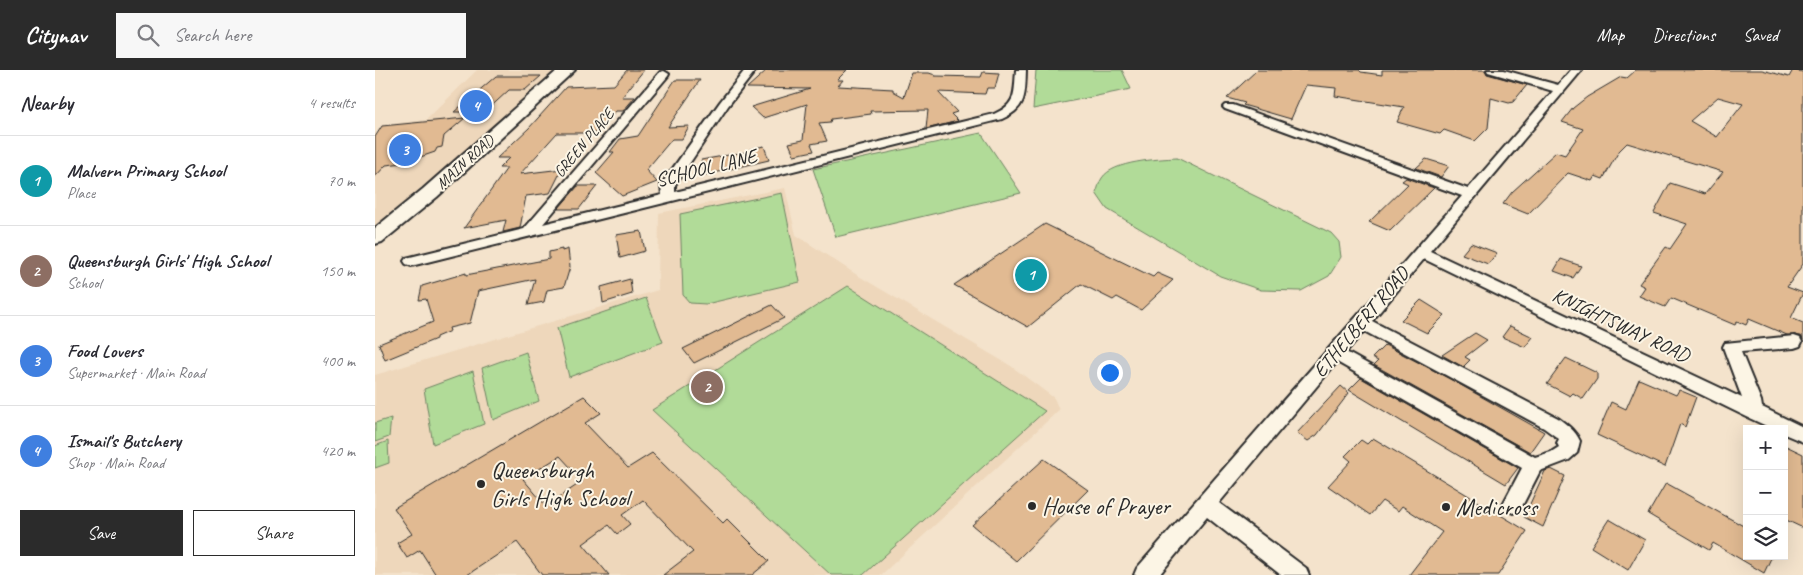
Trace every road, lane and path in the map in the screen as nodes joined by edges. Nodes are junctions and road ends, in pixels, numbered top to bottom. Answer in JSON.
{"nodes":[{"id":1,"x":567,"y":70,"type":"edge"},
{"id":2,"x":751,"y":70,"type":"edge"},
{"id":3,"x":1021,"y":70,"type":"edge"},
{"id":4,"x":1492,"y":70,"type":"edge"},
{"id":5,"x":1577,"y":70,"type":"edge"},
{"id":6,"x":664,"y":74,"type":"dead end"},
{"id":7,"x":1560,"y":89,"type":"junction"},
{"id":8,"x":1229,"y":107,"type":"dead end"},
{"id":9,"x":430,"y":193,"type":"junction"},
{"id":10,"x":1469,"y":194,"type":"junction"},
{"id":11,"x":669,"y":198,"type":"junction"},
{"id":12,"x":528,"y":233,"type":"junction"},
{"id":13,"x":375,"y":238,"type":"edge"},
{"id":14,"x":1420,"y":252,"type":"junction"},
{"id":15,"x":375,"y":256,"type":"edge"},
{"id":16,"x":411,"y":261,"type":"dead end"},
{"id":17,"x":1361,"y":322,"type":"junction"},
{"id":18,"x":1794,"y":342,"type":"dead end"},
{"id":19,"x":1334,"y":353,"type":"junction"},
{"id":20,"x":1753,"y":412,"type":"junction"},
{"id":21,"x":1803,"y":435,"type":"edge"},
{"id":22,"x":1533,"y":465,"type":"junction"},
{"id":23,"x":1206,"y":504,"type":"junction"},
{"id":24,"x":1513,"y":504,"type":"dead end"},
{"id":25,"x":1145,"y":575,"type":"edge"},
{"id":26,"x":1298,"y":575,"type":"edge"}],
"edges":[{"from":1,"to":9,"type":"main road","name":"MAIN ROAD"},
{"from":2,"to":11,"type":"street"},
{"from":3,"to":11,"type":"street","name":"SCHOOL LANE"},
{"from":4,"to":7,"type":"street"},
{"from":5,"to":7,"type":"street","name":"ETHELBERT ROAD"},
{"from":6,"to":12,"type":"street","name":"GREEN PLACE"},
{"from":7,"to":10,"type":"street","name":"ETHELBERT ROAD"},
{"from":8,"to":10,"type":"street"},
{"from":9,"to":13,"type":"main road","name":"MAIN ROAD"},
{"from":9,"to":15,"type":"main road","name":"MAIN ROAD"},
{"from":10,"to":14,"type":"street","name":"ETHELBERT ROAD"},
{"from":11,"to":12,"type":"street","name":"SCHOOL LANE"},
{"from":12,"to":16,"type":"street","name":"SCHOOL LANE"},
{"from":14,"to":17,"type":"street","name":"ETHELBERT ROAD"},
{"from":14,"to":20,"type":"street","name":"KNIGHTSWAY ROAD"},
{"from":17,"to":19,"type":"street","name":"ETHELBERT ROAD"},
{"from":17,"to":22,"type":"street"},
{"from":18,"to":20,"type":"street"},
{"from":19,"to":22,"type":"street"},
{"from":19,"to":23,"type":"street","name":"ETHELBERT ROAD"},
{"from":20,"to":21,"type":"street","name":"KNIGHTSWAY ROAD"},
{"from":22,"to":24,"type":"street"},
{"from":23,"to":25,"type":"street","name":"ETHELBERT ROAD"},
{"from":23,"to":26,"type":"street"}]}
